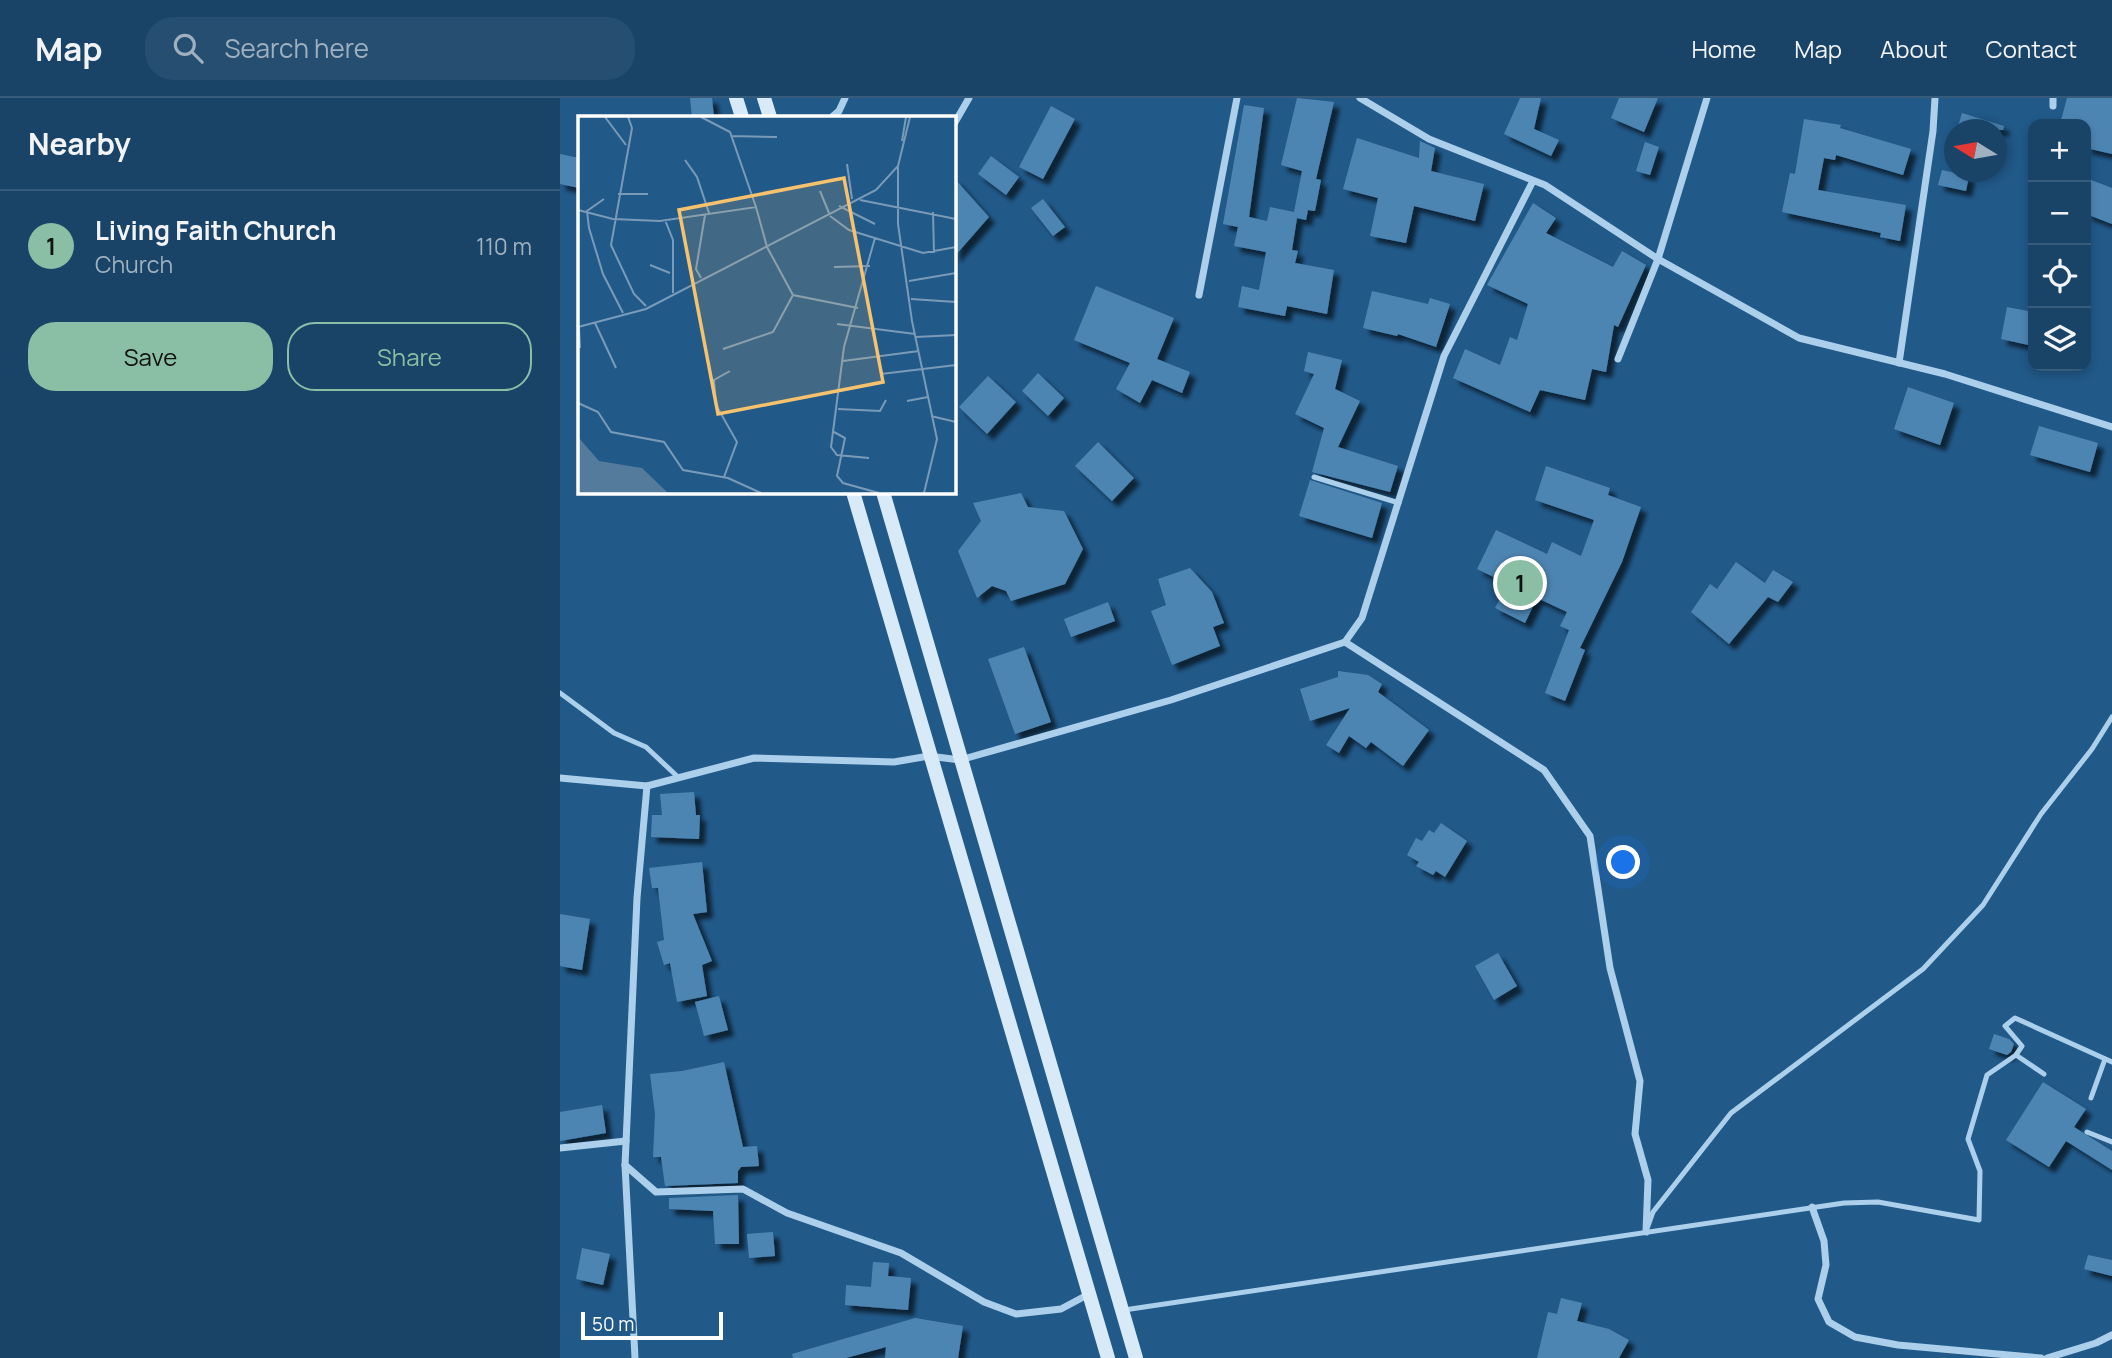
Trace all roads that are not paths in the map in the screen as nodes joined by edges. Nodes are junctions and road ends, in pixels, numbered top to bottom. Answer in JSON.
{"nodes":[{"id":1,"x":736,"y":98,"type":"edge"},
{"id":2,"x":764,"y":98,"type":"edge"},
{"id":3,"x":845,"y":98,"type":"edge"},
{"id":4,"x":969,"y":98,"type":"edge"},
{"id":5,"x":1237,"y":98,"type":"edge"},
{"id":6,"x":1360,"y":98,"type":"edge"},
{"id":7,"x":1707,"y":98,"type":"edge"},
{"id":8,"x":1935,"y":98,"type":"edge"},
{"id":9,"x":742,"y":116,"type":"edge"},
{"id":10,"x":770,"y":116,"type":"edge"},
{"id":11,"x":833,"y":116,"type":"edge"},
{"id":12,"x":956,"y":121,"type":"edge"},
{"id":13,"x":1533,"y":181,"type":"junction"},
{"id":14,"x":1658,"y":259,"type":"junction"},
{"id":15,"x":1199,"y":295,"type":"dead end"},
{"id":16,"x":1618,"y":359,"type":"dead end"},
{"id":17,"x":1899,"y":363,"type":"junction"},
{"id":18,"x":2112,"y":428,"type":"edge"},
{"id":19,"x":1314,"y":477,"type":"dead end"},
{"id":20,"x":854,"y":494,"type":"edge"},
{"id":21,"x":884,"y":494,"type":"edge"},
{"id":22,"x":1399,"y":503,"type":"junction"},
{"id":23,"x":1345,"y":642,"type":"junction"},
{"id":24,"x":560,"y":693,"type":"edge"},
{"id":25,"x":2112,"y":717,"type":"edge"},
{"id":26,"x":929,"y":756,"type":"junction"},
{"id":27,"x":960,"y":760,"type":"junction"},
{"id":28,"x":560,"y":778,"type":"edge"},
{"id":29,"x":679,"y":778,"type":"junction"},
{"id":30,"x":647,"y":786,"type":"junction"},
{"id":31,"x":2016,"y":1055,"type":"junction"},
{"id":32,"x":2105,"y":1059,"type":"junction"},
{"id":33,"x":2112,"y":1062,"type":"edge"},
{"id":34,"x":2044,"y":1074,"type":"dead end"},
{"id":35,"x":2091,"y":1098,"type":"dead end"},
{"id":36,"x":2087,"y":1132,"type":"dead end"},
{"id":37,"x":626,"y":1140,"type":"junction"},
{"id":38,"x":2112,"y":1142,"type":"edge"},
{"id":39,"x":560,"y":1148,"type":"edge"},
{"id":40,"x":625,"y":1165,"type":"junction"},
{"id":41,"x":1812,"y":1207,"type":"junction"},
{"id":42,"x":1646,"y":1232,"type":"junction"},
{"id":43,"x":1089,"y":1294,"type":"junction"},
{"id":44,"x":1121,"y":1310,"type":"junction"},
{"id":45,"x":2112,"y":1335,"type":"edge"},
{"id":46,"x":635,"y":1358,"type":"edge"},
{"id":47,"x":1108,"y":1358,"type":"edge"},
{"id":48,"x":1136,"y":1358,"type":"edge"},
{"id":49,"x":2040,"y":1358,"type":"edge"},
{"id":50,"x":2047,"y":1358,"type":"edge"}],
"edges":[{"from":1,"to":9,"type":"main road"},
{"from":2,"to":10,"type":"main road"},
{"from":3,"to":11,"type":"street"},
{"from":4,"to":12,"type":"street"},
{"from":5,"to":15,"type":"street"},
{"from":6,"to":13,"type":"street"},
{"from":7,"to":14,"type":"street"},
{"from":8,"to":17,"type":"street"},
{"from":13,"to":14,"type":"street"},
{"from":13,"to":22,"type":"street"},
{"from":14,"to":16,"type":"street"},
{"from":14,"to":17,"type":"street"},
{"from":17,"to":18,"type":"street"},
{"from":19,"to":22,"type":"lane"},
{"from":20,"to":26,"type":"main road"},
{"from":21,"to":27,"type":"main road"},
{"from":22,"to":23,"type":"street"},
{"from":23,"to":27,"type":"street"},
{"from":23,"to":42,"type":"street"},
{"from":24,"to":29,"type":"lane"},
{"from":25,"to":42,"type":"lane"},
{"from":26,"to":27,"type":"street"},
{"from":26,"to":29,"type":"street"},
{"from":26,"to":43,"type":"main road"},
{"from":27,"to":44,"type":"main road"},
{"from":28,"to":30,"type":"street"},
{"from":29,"to":30,"type":"street"},
{"from":30,"to":37,"type":"street"},
{"from":31,"to":32,"type":"lane"},
{"from":31,"to":34,"type":"lane"},
{"from":31,"to":41,"type":"lane"},
{"from":32,"to":33,"type":"lane"},
{"from":32,"to":35,"type":"lane"},
{"from":36,"to":38,"type":"lane"},
{"from":37,"to":39,"type":"street"},
{"from":37,"to":40,"type":"street"},
{"from":40,"to":43,"type":"street"},
{"from":40,"to":46,"type":"street"},
{"from":41,"to":42,"type":"lane"},
{"from":41,"to":49,"type":"street"},
{"from":42,"to":44,"type":"lane"},
{"from":43,"to":47,"type":"main road"},
{"from":44,"to":48,"type":"main road"},
{"from":45,"to":50,"type":"street"}]}
